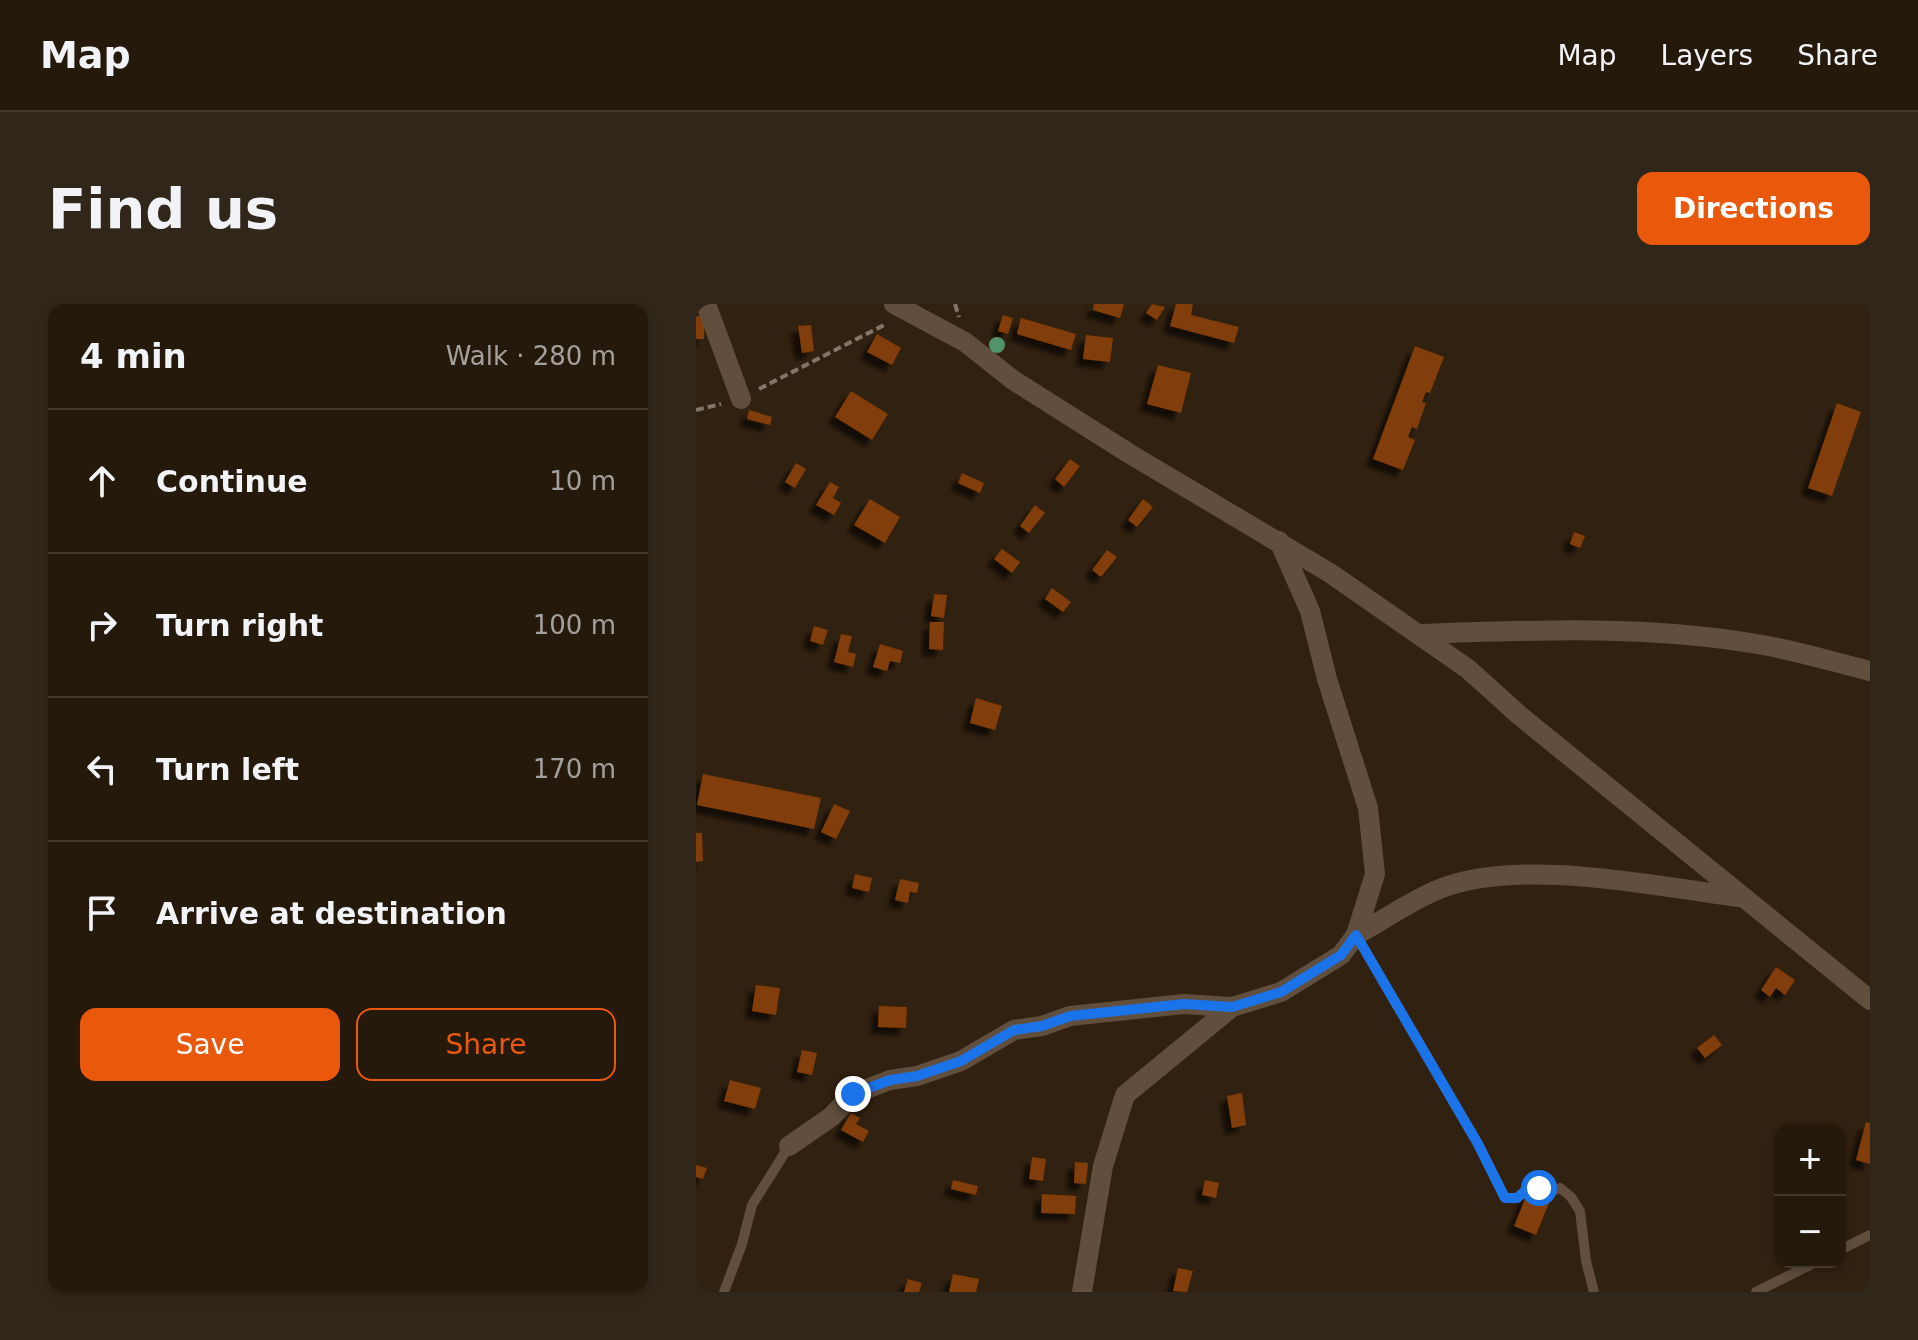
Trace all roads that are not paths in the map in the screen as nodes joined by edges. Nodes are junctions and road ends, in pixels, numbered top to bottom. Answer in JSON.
{"nodes":[{"id":1,"x":706,"y":304,"type":"edge"},
{"id":2,"x":902,"y":308,"type":"edge"},
{"id":3,"x":741,"y":399,"type":"road end"},
{"id":4,"x":1279,"y":541,"type":"junction"},
{"id":5,"x":1421,"y":634,"type":"junction"},
{"id":6,"x":1870,"y":671,"type":"edge"},
{"id":7,"x":1745,"y":898,"type":"junction"},
{"id":8,"x":1356,"y":935,"type":"junction"},
{"id":9,"x":1870,"y":1000,"type":"edge"},
{"id":10,"x":1232,"y":1007,"type":"junction"},
{"id":11,"x":789,"y":1146,"type":"joint"},
{"id":12,"x":1870,"y":1235,"type":"edge"},
{"id":13,"x":1846,"y":1247,"type":"edge"},
{"id":14,"x":1804,"y":1268,"type":"edge"},
{"id":15,"x":724,"y":1292,"type":"edge"},
{"id":16,"x":1082,"y":1292,"type":"edge"},
{"id":17,"x":1594,"y":1292,"type":"edge"},
{"id":18,"x":1756,"y":1292,"type":"edge"}],
"edges":[{"from":1,"to":3,"type":"street"},
{"from":2,"to":4,"type":"street"},
{"from":4,"to":5,"type":"street"},
{"from":4,"to":8,"type":"street"},
{"from":5,"to":6,"type":"street"},
{"from":5,"to":7,"type":"street"},
{"from":7,"to":8,"type":"street"},
{"from":7,"to":9,"type":"street"},
{"from":8,"to":10,"type":"street"},
{"from":8,"to":17,"type":"lane"},
{"from":10,"to":11,"type":"street"},
{"from":10,"to":16,"type":"street"},
{"from":11,"to":15,"type":"lane"},
{"from":12,"to":13,"type":"lane"},
{"from":14,"to":18,"type":"lane"}]}
